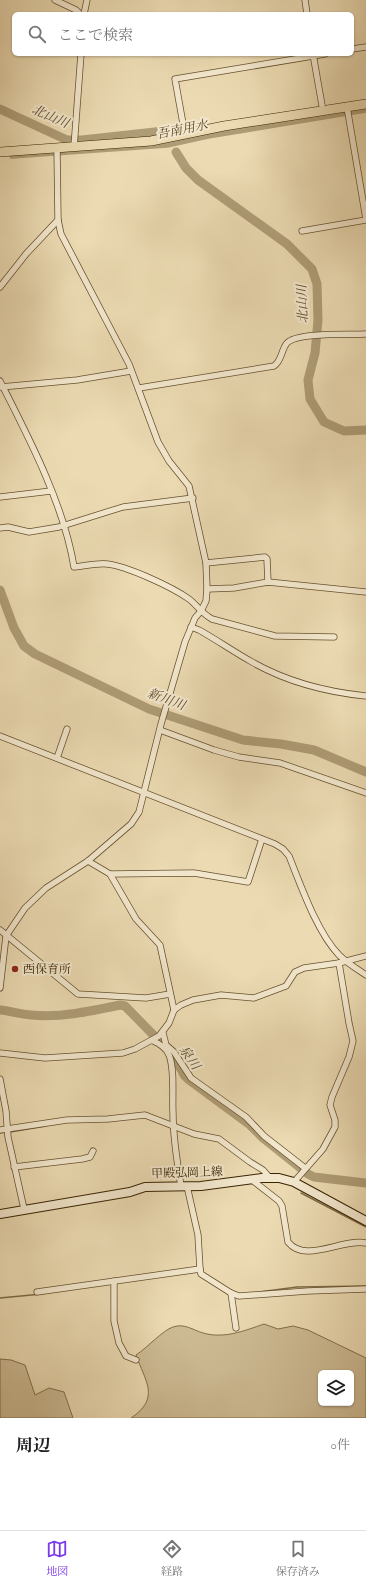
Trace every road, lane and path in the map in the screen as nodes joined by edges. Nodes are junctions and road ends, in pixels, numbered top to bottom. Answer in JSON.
{"nodes":[{"id":1,"x":55,"y":0,"type":"edge"},
{"id":2,"x":87,"y":0,"type":"edge"},
{"id":3,"x":305,"y":0,"type":"edge"},
{"id":4,"x":78,"y":12,"type":"edge"},
{"id":5,"x":84,"y":12,"type":"edge"},
{"id":6,"x":307,"y":12,"type":"edge"},
{"id":7,"x":366,"y":47,"type":"edge"},
{"id":8,"x":354,"y":50,"type":"edge"},
{"id":9,"x":82,"y":56,"type":"edge"},
{"id":10,"x":308,"y":56,"type":"edge"},
{"id":11,"x":314,"y":56,"type":"edge"},
{"id":12,"x":366,"y":104,"type":"edge"},
{"id":13,"x":323,"y":111,"type":"junction"},
{"id":14,"x":348,"y":111,"type":"junction"},
{"id":15,"x":185,"y":135,"type":"junction"},
{"id":16,"x":74,"y":145,"type":"junction"},
{"id":17,"x":56,"y":151,"type":"junction"},
{"id":18,"x":0,"y":152,"type":"edge"},
{"id":19,"x":366,"y":219,"type":"edge"},
{"id":20,"x":58,"y":220,"type":"junction"},
{"id":21,"x":302,"y":231,"type":"dead end"},
{"id":22,"x":0,"y":287,"type":"edge"},
{"id":23,"x":366,"y":334,"type":"edge"},
{"id":24,"x":131,"y":371,"type":"junction"},
{"id":25,"x":0,"y":381,"type":"edge"},
{"id":26,"x":2,"y":387,"type":"edge"},
{"id":27,"x":139,"y":388,"type":"junction"},
{"id":28,"x":51,"y":491,"type":"junction"},
{"id":29,"x":0,"y":497,"type":"edge"},
{"id":30,"x":193,"y":498,"type":"junction"},
{"id":31,"x":65,"y":525,"type":"junction"},
{"id":32,"x":0,"y":528,"type":"edge"},
{"id":33,"x":206,"y":563,"type":"junction"},
{"id":34,"x":268,"y":582,"type":"junction"},
{"id":35,"x":207,"y":589,"type":"junction"},
{"id":36,"x":366,"y":592,"type":"edge"},
{"id":37,"x":202,"y":611,"type":"junction"},
{"id":38,"x":191,"y":627,"type":"junction"},
{"id":39,"x":334,"y":637,"type":"dead end"},
{"id":40,"x":366,"y":696,"type":"edge"},
{"id":41,"x":160,"y":727,"type":"junction"},
{"id":42,"x":67,"y":729,"type":"dead end"},
{"id":43,"x":0,"y":736,"type":"edge"},
{"id":44,"x":57,"y":758,"type":"junction"},
{"id":45,"x":145,"y":793,"type":"junction"},
{"id":46,"x":366,"y":793,"type":"edge"},
{"id":47,"x":262,"y":839,"type":"junction"},
{"id":48,"x":88,"y":861,"type":"junction"},
{"id":49,"x":110,"y":874,"type":"junction"},
{"id":50,"x":0,"y":930,"type":"edge"},
{"id":51,"x":6,"y":936,"type":"junction"},
{"id":52,"x":366,"y":956,"type":"edge"},
{"id":53,"x":347,"y":962,"type":"junction"},
{"id":54,"x":339,"y":963,"type":"junction"},
{"id":55,"x":366,"y":975,"type":"edge"},
{"id":56,"x":0,"y":988,"type":"edge"},
{"id":57,"x":170,"y":994,"type":"junction"},
{"id":58,"x":174,"y":1010,"type":"junction"},
{"id":59,"x":157,"y":1037,"type":"junction"},
{"id":60,"x":0,"y":1053,"type":"edge"},
{"id":61,"x":0,"y":1079,"type":"edge"},
{"id":62,"x":174,"y":1128,"type":"junction"},
{"id":63,"x":0,"y":1130,"type":"edge"},
{"id":64,"x":7,"y":1132,"type":"junction"},
{"id":65,"x":93,"y":1151,"type":"dead end"},
{"id":66,"x":14,"y":1167,"type":"junction"},
{"id":67,"x":303,"y":1170,"type":"junction"},
{"id":68,"x":270,"y":1178,"type":"junction"},
{"id":69,"x":252,"y":1180,"type":"junction"},
{"id":70,"x":294,"y":1182,"type":"junction"},
{"id":71,"x":184,"y":1186,"type":"junction"},
{"id":72,"x":24,"y":1209,"type":"junction"},
{"id":73,"x":0,"y":1214,"type":"edge"},
{"id":74,"x":366,"y":1221,"type":"edge"},
{"id":75,"x":366,"y":1243,"type":"edge"},
{"id":76,"x":201,"y":1271,"type":"junction"},
{"id":77,"x":115,"y":1283,"type":"junction"},
{"id":78,"x":366,"y":1289,"type":"edge"},
{"id":79,"x":37,"y":1292,"type":"dead end"},
{"id":80,"x":231,"y":1293,"type":"junction"},
{"id":81,"x":236,"y":1328,"type":"dead end"},
{"id":82,"x":136,"y":1360,"type":"dead end"}],
"edges":[{"from":1,"to":4,"type":"street"},
{"from":2,"to":5,"type":"street"},
{"from":3,"to":6,"type":"street"},
{"from":7,"to":8,"type":"street"},
{"from":9,"to":16,"type":"street"},
{"from":10,"to":15,"type":"street"},
{"from":11,"to":13,"type":"street"},
{"from":12,"to":14,"type":"main road"},
{"from":13,"to":14,"type":"main road"},
{"from":13,"to":15,"type":"main road"},
{"from":14,"to":19,"type":"street"},
{"from":15,"to":16,"type":"main road"},
{"from":16,"to":17,"type":"main road"},
{"from":17,"to":18,"type":"main road"},
{"from":17,"to":20,"type":"street"},
{"from":19,"to":21,"type":"street"},
{"from":20,"to":22,"type":"street"},
{"from":20,"to":24,"type":"street"},
{"from":23,"to":27,"type":"street"},
{"from":24,"to":26,"type":"street"},
{"from":24,"to":27,"type":"street"},
{"from":25,"to":26,"type":"street"},
{"from":26,"to":28,"type":"street"},
{"from":27,"to":30,"type":"street"},
{"from":28,"to":29,"type":"street"},
{"from":28,"to":31,"type":"street"},
{"from":30,"to":31,"type":"street"},
{"from":30,"to":33,"type":"street"},
{"from":31,"to":32,"type":"street"},
{"from":31,"to":37,"type":"street"},
{"from":33,"to":34,"type":"street"},
{"from":33,"to":35,"type":"street"},
{"from":34,"to":35,"type":"street"},
{"from":34,"to":36,"type":"street"},
{"from":35,"to":37,"type":"street"},
{"from":37,"to":38,"type":"street"},
{"from":37,"to":39,"type":"street"},
{"from":38,"to":40,"type":"street"},
{"from":38,"to":41,"type":"street"},
{"from":41,"to":45,"type":"street"},
{"from":41,"to":46,"type":"street"},
{"from":42,"to":44,"type":"street"},
{"from":43,"to":44,"type":"street"},
{"from":44,"to":45,"type":"street"},
{"from":45,"to":47,"type":"street"},
{"from":45,"to":48,"type":"street"},
{"from":47,"to":49,"type":"street"},
{"from":47,"to":53,"type":"street"},
{"from":48,"to":49,"type":"street"},
{"from":48,"to":51,"type":"street"},
{"from":49,"to":57,"type":"street"},
{"from":50,"to":51,"type":"street"},
{"from":51,"to":56,"type":"street"},
{"from":51,"to":57,"type":"street"},
{"from":52,"to":53,"type":"street"},
{"from":53,"to":54,"type":"street"},
{"from":53,"to":55,"type":"street"},
{"from":54,"to":58,"type":"street"},
{"from":54,"to":67,"type":"street"},
{"from":57,"to":58,"type":"street"},
{"from":58,"to":59,"type":"street"},
{"from":59,"to":60,"type":"street"},
{"from":59,"to":62,"type":"street"},
{"from":59,"to":67,"type":"street"},
{"from":61,"to":64,"type":"street"},
{"from":62,"to":64,"type":"street"},
{"from":62,"to":68,"type":"street"},
{"from":62,"to":71,"type":"street"},
{"from":63,"to":64,"type":"street"},
{"from":64,"to":66,"type":"street"},
{"from":65,"to":66,"type":"street"},
{"from":66,"to":72,"type":"street"},
{"from":67,"to":70,"type":"street"},
{"from":68,"to":69,"type":"main road","name":"甲殿弘岡上線"},
{"from":68,"to":70,"type":"main road","name":"甲殿弘岡上線"},
{"from":69,"to":71,"type":"main road","name":"甲殿弘岡上線"},
{"from":69,"to":75,"type":"street"},
{"from":70,"to":74,"type":"main road","name":"甲殿弘岡上線"},
{"from":71,"to":72,"type":"main road","name":"甲殿弘岡上線"},
{"from":71,"to":76,"type":"street"},
{"from":72,"to":73,"type":"main road","name":"甲殿弘岡上線"},
{"from":76,"to":77,"type":"street"},
{"from":76,"to":80,"type":"street"},
{"from":77,"to":79,"type":"street"},
{"from":77,"to":82,"type":"street"},
{"from":78,"to":80,"type":"street"},
{"from":80,"to":81,"type":"street"}]}
